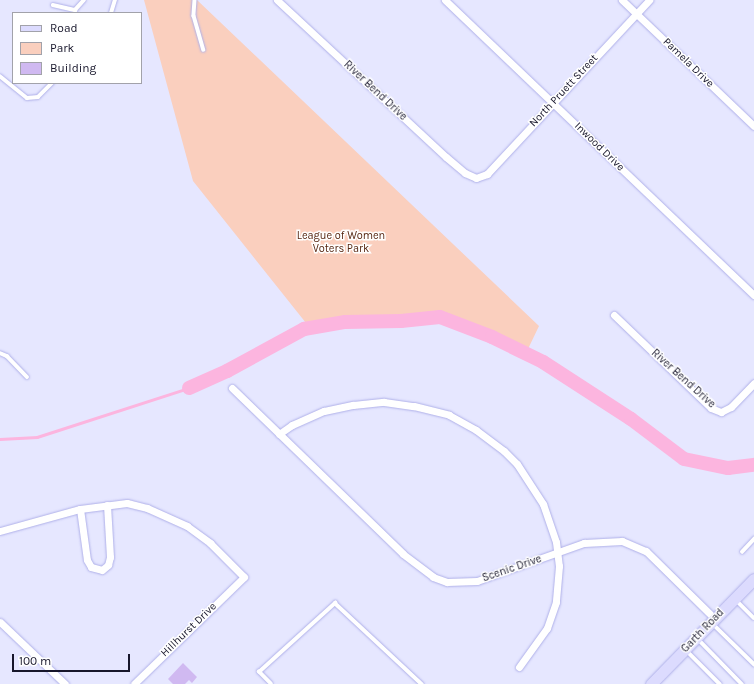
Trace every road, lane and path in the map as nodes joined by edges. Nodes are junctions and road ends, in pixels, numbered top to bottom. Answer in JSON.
{"nodes":[{"id":1,"x":84,"y":0,"type":"edge"},
{"id":2,"x":115,"y":0,"type":"edge"},
{"id":3,"x":195,"y":0,"type":"edge"},
{"id":4,"x":277,"y":0,"type":"edge"},
{"id":5,"x":445,"y":0,"type":"edge"},
{"id":6,"x":622,"y":0,"type":"edge"},
{"id":7,"x":649,"y":0,"type":"edge"},
{"id":8,"x":53,"y":5,"type":"dead end"},
{"id":9,"x":111,"y":12,"type":"edge"},
{"id":10,"x":636,"y":13,"type":"junction"},
{"id":11,"x":204,"y":50,"type":"dead end"},
{"id":12,"x":0,"y":76,"type":"edge"},
{"id":13,"x":51,"y":84,"type":"edge"},
{"id":14,"x":553,"y":103,"type":"junction"},
{"id":15,"x":754,"y":126,"type":"edge"},
{"id":16,"x":476,"y":178,"type":"joint"},
{"id":17,"x":754,"y":295,"type":"edge"},
{"id":18,"x":614,"y":314,"type":"dead end"},
{"id":19,"x":0,"y":353,"type":"edge"},
{"id":20,"x":28,"y":377,"type":"dead end"},
{"id":21,"x":754,"y":383,"type":"edge"},
{"id":22,"x":232,"y":388,"type":"dead end"},
{"id":23,"x":279,"y":434,"type":"junction"},
{"id":24,"x":108,"y":505,"type":"junction"},
{"id":25,"x":80,"y":509,"type":"junction"},
{"id":26,"x":0,"y":531,"type":"edge"},
{"id":27,"x":754,"y":539,"type":"edge"},
{"id":28,"x":557,"y":552,"type":"junction"},
{"id":29,"x":742,"y":552,"type":"dead end"},
{"id":30,"x":754,"y":579,"type":"edge"},
{"id":31,"x":734,"y":599,"type":"junction"},
{"id":32,"x":754,"y":618,"type":"edge"},
{"id":33,"x":713,"y":621,"type":"junction"},
{"id":34,"x":0,"y":622,"type":"edge"},
{"id":35,"x":696,"y":637,"type":"junction"},
{"id":36,"x":685,"y":649,"type":"junction"},
{"id":37,"x":754,"y":664,"type":"edge"},
{"id":38,"x":519,"y":667,"type":"dead end"},
{"id":39,"x":65,"y":684,"type":"edge"},
{"id":40,"x":134,"y":684,"type":"edge"},
{"id":41,"x":271,"y":684,"type":"edge"},
{"id":42,"x":422,"y":684,"type":"edge"},
{"id":43,"x":651,"y":684,"type":"edge"},
{"id":44,"x":720,"y":684,"type":"edge"},
{"id":45,"x":742,"y":684,"type":"edge"}],
"edges":[{"from":1,"to":8,"type":"lane"},
{"from":2,"to":9,"type":"lane"},
{"from":3,"to":11,"type":"lane"},
{"from":4,"to":16,"type":"street","name":"River Bend Drive"},
{"from":5,"to":14,"type":"street","name":"Inwood Drive"},
{"from":6,"to":10,"type":"street","name":"Pamela Drive"},
{"from":7,"to":10,"type":"street","name":"North Pruett Street"},
{"from":10,"to":14,"type":"street","name":"North Pruett Street"},
{"from":10,"to":15,"type":"street","name":"Pamela Drive"},
{"from":12,"to":13,"type":"lane"},
{"from":14,"to":16,"type":"street","name":"North Pruett Street"},
{"from":14,"to":17,"type":"street","name":"Inwood Drive"},
{"from":18,"to":21,"type":"street","name":"River Bend Drive"},
{"from":19,"to":20,"type":"lane"},
{"from":22,"to":23,"type":"street","name":"Scenic Drive"},
{"from":23,"to":28,"type":"street","name":"Scenic Drive"},
{"from":23,"to":28,"type":"street"},
{"from":24,"to":25,"type":"street"},
{"from":24,"to":25,"type":"street"},
{"from":24,"to":40,"type":"street","name":"Hillhurst Drive"},
{"from":25,"to":26,"type":"street"},
{"from":27,"to":29,"type":"lane"},
{"from":28,"to":33,"type":"street","name":"Scenic Drive"},
{"from":28,"to":38,"type":"street"},
{"from":30,"to":31,"type":"main road","name":"Garth Road"},
{"from":31,"to":32,"type":"lane"},
{"from":31,"to":33,"type":"main road","name":"Garth Road"},
{"from":33,"to":35,"type":"main road","name":"Garth Road"},
{"from":33,"to":37,"type":"lane"},
{"from":34,"to":39,"type":"street"},
{"from":35,"to":36,"type":"main road","name":"Garth Road"},
{"from":35,"to":45,"type":"lane"},
{"from":36,"to":43,"type":"main road","name":"Garth Road"},
{"from":36,"to":44,"type":"lane"},
{"from":41,"to":42,"type":"lane"}]}
